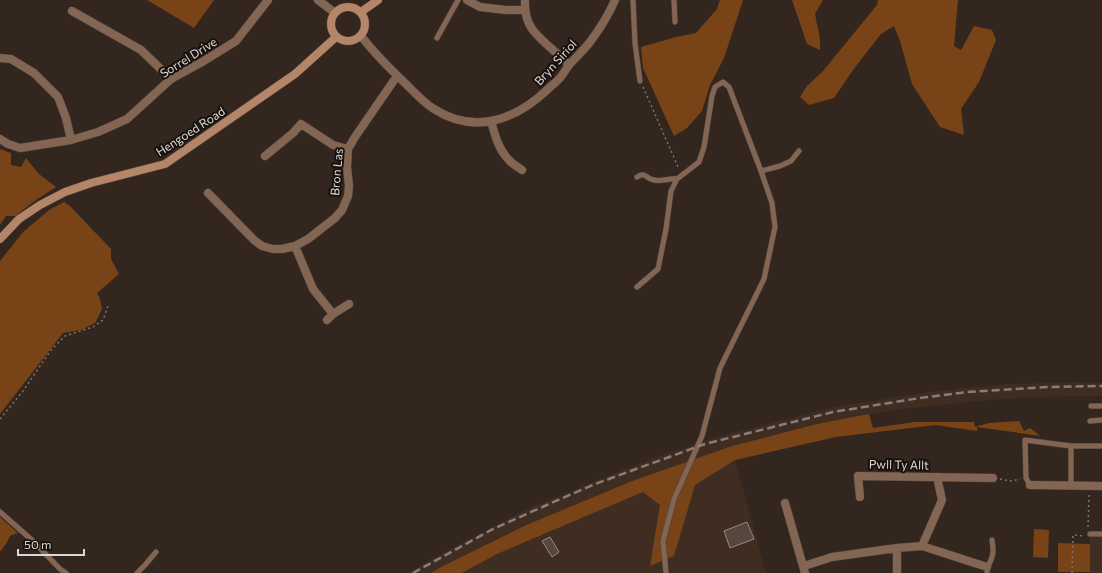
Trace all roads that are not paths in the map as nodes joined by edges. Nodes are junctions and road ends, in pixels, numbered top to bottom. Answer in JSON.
{"nodes":[{"id":1,"x":268,"y":0,"type":"edge"},
{"id":2,"x":318,"y":0,"type":"edge"},
{"id":3,"x":378,"y":0,"type":"edge"},
{"id":4,"x":458,"y":0,"type":"edge"},
{"id":5,"x":467,"y":0,"type":"edge"},
{"id":6,"x":525,"y":0,"type":"edge"},
{"id":7,"x":615,"y":0,"type":"edge"},
{"id":8,"x":633,"y":0,"type":"edge"},
{"id":9,"x":674,"y":0,"type":"edge"},
{"id":10,"x":525,"y":10,"type":"junction"},
{"id":11,"x":72,"y":11,"type":"dead end"},
{"id":12,"x":361,"y":12,"type":"junction"},
{"id":13,"x":335,"y":13,"type":"junction"},
{"id":14,"x":676,"y":22,"type":"dead end"},
{"id":15,"x":361,"y":36,"type":"junction"},
{"id":16,"x":336,"y":37,"type":"junction"},
{"id":17,"x":437,"y":38,"type":"dead end"},
{"id":18,"x":0,"y":58,"type":"edge"},
{"id":19,"x":569,"y":65,"type":"junction"},
{"id":20,"x":397,"y":76,"type":"junction"},
{"id":21,"x":171,"y":79,"type":"junction"},
{"id":22,"x":640,"y":81,"type":"road end"},
{"id":23,"x":491,"y":121,"type":"junction"},
{"id":24,"x":0,"y":139,"type":"edge"},
{"id":25,"x":71,"y":140,"type":"junction"},
{"id":26,"x":348,"y":149,"type":"junction"},
{"id":27,"x":798,"y":151,"type":"dead end"},
{"id":28,"x":265,"y":156,"type":"dead end"},
{"id":29,"x":522,"y":170,"type":"dead end"},
{"id":30,"x":762,"y":171,"type":"junction"},
{"id":31,"x":637,"y":177,"type":"dead end"},
{"id":32,"x":679,"y":177,"type":"junction"},
{"id":33,"x":208,"y":193,"type":"dead end"},
{"id":34,"x":0,"y":239,"type":"edge"},
{"id":35,"x":295,"y":246,"type":"junction"},
{"id":36,"x":637,"y":287,"type":"dead end"},
{"id":37,"x":349,"y":304,"type":"dead end"},
{"id":38,"x":1091,"y":406,"type":"dead end"},
{"id":39,"x":1102,"y":406,"type":"edge"},
{"id":40,"x":1102,"y":420,"type":"edge"},
{"id":41,"x":1090,"y":421,"type":"dead end"},
{"id":42,"x":1071,"y":446,"type":"junction"},
{"id":43,"x":1102,"y":446,"type":"edge"},
{"id":44,"x":937,"y":477,"type":"junction"},
{"id":45,"x":993,"y":478,"type":"road end"},
{"id":46,"x":1028,"y":481,"type":"joint"},
{"id":47,"x":1071,"y":486,"type":"junction"},
{"id":48,"x":1102,"y":486,"type":"edge"},
{"id":49,"x":860,"y":497,"type":"dead end"},
{"id":50,"x":785,"y":503,"type":"dead end"},
{"id":51,"x":0,"y":512,"type":"edge"},
{"id":52,"x":1089,"y":534,"type":"road end"},
{"id":53,"x":1102,"y":534,"type":"edge"},
{"id":54,"x":992,"y":540,"type":"dead end"},
{"id":55,"x":922,"y":546,"type":"junction"},
{"id":56,"x":897,"y":548,"type":"junction"},
{"id":57,"x":156,"y":552,"type":"dead end"},
{"id":58,"x":804,"y":569,"type":"edge"},
{"id":59,"x":987,"y":570,"type":"edge"},
{"id":60,"x":66,"y":573,"type":"edge"},
{"id":61,"x":137,"y":573,"type":"edge"},
{"id":62,"x":666,"y":573,"type":"edge"},
{"id":63,"x":897,"y":573,"type":"edge"}],
"edges":[{"from":1,"to":21,"type":"street","name":"Sorrel Drive"},
{"from":2,"to":13,"type":"street"},
{"from":3,"to":12,"type":"street"},
{"from":4,"to":17,"type":"lane"},
{"from":5,"to":10,"type":"street"},
{"from":6,"to":10,"type":"street"},
{"from":7,"to":19,"type":"street","name":"Bryn Siriol"},
{"from":8,"to":22,"type":"lane"},
{"from":9,"to":14,"type":"lane"},
{"from":10,"to":19,"type":"street"},
{"from":11,"to":21,"type":"street"},
{"from":12,"to":13,"type":"street"},
{"from":12,"to":15,"type":"street"},
{"from":13,"to":16,"type":"street"},
{"from":15,"to":16,"type":"street"},
{"from":15,"to":20,"type":"street","name":"Bryn Siriol"},
{"from":16,"to":34,"type":"street","name":"Hengoed Road"},
{"from":18,"to":25,"type":"street"},
{"from":19,"to":23,"type":"street","name":"Bryn Siriol"},
{"from":20,"to":23,"type":"street","name":"Bryn Siriol"},
{"from":20,"to":26,"type":"street","name":"Bron Las"},
{"from":21,"to":25,"type":"street","name":"Sorrel Drive"},
{"from":23,"to":29,"type":"street"},
{"from":24,"to":25,"type":"street","name":"Sorrel Drive"},
{"from":26,"to":28,"type":"street"},
{"from":26,"to":35,"type":"street","name":"Bron Las"},
{"from":27,"to":30,"type":"lane"},
{"from":30,"to":32,"type":"lane"},
{"from":30,"to":62,"type":"lane"},
{"from":31,"to":32,"type":"lane"},
{"from":32,"to":36,"type":"lane"},
{"from":33,"to":35,"type":"street","name":"Bron Las"},
{"from":35,"to":37,"type":"street"},
{"from":38,"to":39,"type":"lane"},
{"from":40,"to":41,"type":"lane"},
{"from":42,"to":43,"type":"lane"},
{"from":42,"to":46,"type":"lane"},
{"from":42,"to":47,"type":"lane"},
{"from":44,"to":45,"type":"street","name":"Pwll Ty Allt"},
{"from":44,"to":49,"type":"street","name":"Pwll Ty Allt"},
{"from":44,"to":55,"type":"street","name":"Pwll Ty Allt"},
{"from":46,"to":47,"type":"street"},
{"from":47,"to":48,"type":"street"},
{"from":50,"to":58,"type":"street"},
{"from":51,"to":60,"type":"lane"},
{"from":52,"to":53,"type":"lane"},
{"from":54,"to":59,"type":"lane"},
{"from":55,"to":56,"type":"street"},
{"from":55,"to":59,"type":"street"},
{"from":56,"to":58,"type":"street"},
{"from":56,"to":63,"type":"street"},
{"from":57,"to":61,"type":"lane"}]}
